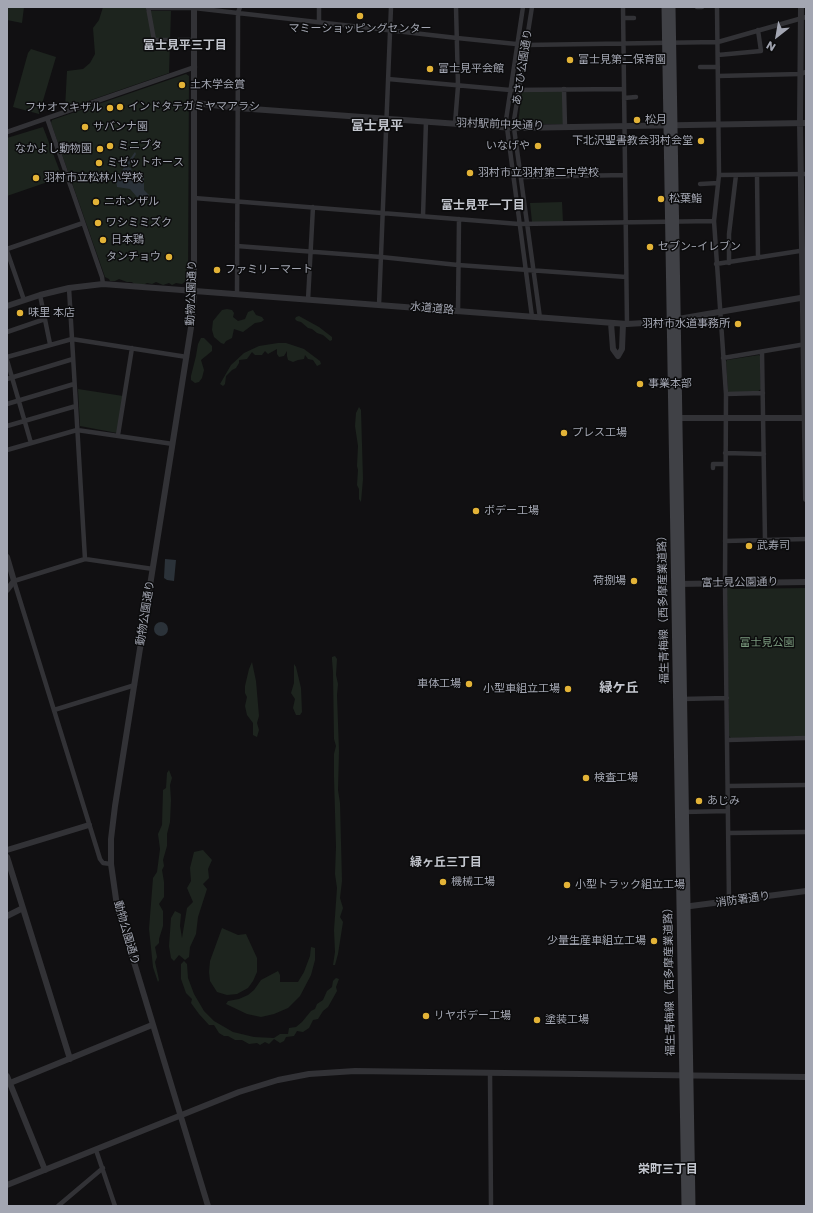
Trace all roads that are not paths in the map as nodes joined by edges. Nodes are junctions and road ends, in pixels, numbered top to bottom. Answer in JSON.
{"nodes":[{"id":1,"x":148,"y":7,"type":"edge"},
{"id":2,"x":194,"y":7,"type":"edge"},
{"id":3,"x":240,"y":7,"type":"edge"},
{"id":4,"x":319,"y":7,"type":"edge"},
{"id":5,"x":391,"y":7,"type":"edge"},
{"id":6,"x":456,"y":7,"type":"edge"},
{"id":7,"x":523,"y":7,"type":"edge"},
{"id":8,"x":532,"y":7,"type":"edge"},
{"id":9,"x":623,"y":7,"type":"edge"},
{"id":10,"x":665,"y":7,"type":"edge"},
{"id":11,"x":672,"y":7,"type":"edge"},
{"id":12,"x":697,"y":7,"type":"edge"},
{"id":13,"x":702,"y":7,"type":"edge"},
{"id":14,"x":717,"y":7,"type":"edge"},
{"id":15,"x":801,"y":7,"type":"edge"},
{"id":16,"x":219,"y":9,"type":"edge"},
{"id":17,"x":238,"y":13,"type":"junction"},
{"id":18,"x":803,"y":17,"type":"edge"},
{"id":19,"x":623,"y":18,"type":"junction"},
{"id":20,"x":634,"y":18,"type":"dead end"},
{"id":21,"x":318,"y":21,"type":"junction"},
{"id":22,"x":390,"y":30,"type":"junction"},
{"id":23,"x":758,"y":30,"type":"junction"},
{"id":24,"x":457,"y":38,"type":"junction"},
{"id":25,"x":194,"y":40,"type":"junction"},
{"id":26,"x":718,"y":42,"type":"junction"},
{"id":27,"x":622,"y":43,"type":"junction"},
{"id":28,"x":669,"y":43,"type":"junction"},
{"id":29,"x":518,"y":44,"type":"junction"},
{"id":30,"x":526,"y":44,"type":"junction"},
{"id":31,"x":718,"y":54,"type":"junction"},
{"id":32,"x":718,"y":66,"type":"junction"},
{"id":33,"x":195,"y":67,"type":"junction"},
{"id":34,"x":700,"y":67,"type":"dead end"},
{"id":35,"x":803,"y":73,"type":"edge"},
{"id":36,"x":718,"y":76,"type":"junction"},
{"id":37,"x":388,"y":79,"type":"junction"},
{"id":38,"x":458,"y":86,"type":"junction"},
{"id":39,"x":624,"y":88,"type":"junction"},
{"id":40,"x":519,"y":89,"type":"junction"},
{"id":41,"x":564,"y":89,"type":"junction"},
{"id":42,"x":510,"y":90,"type":"junction"},
{"id":43,"x":636,"y":97,"type":"dead end"},
{"id":44,"x":624,"y":98,"type":"junction"},
{"id":45,"x":194,"y":103,"type":"junction"},
{"id":46,"x":238,"y":108,"type":"junction"},
{"id":47,"x":47,"y":118,"type":"junction"},
{"id":48,"x":386,"y":118,"type":"junction"},
{"id":49,"x":426,"y":122,"type":"junction"},
{"id":50,"x":803,"y":123,"type":"edge"},
{"id":51,"x":455,"y":124,"type":"junction"},
{"id":52,"x":719,"y":125,"type":"junction"},
{"id":53,"x":624,"y":126,"type":"junction"},
{"id":54,"x":666,"y":126,"type":"junction"},
{"id":55,"x":674,"y":126,"type":"junction"},
{"id":56,"x":506,"y":127,"type":"junction"},
{"id":57,"x":565,"y":127,"type":"junction"},
{"id":58,"x":514,"y":128,"type":"junction"},
{"id":59,"x":7,"y":132,"type":"edge"},
{"id":60,"x":804,"y":174,"type":"edge"},
{"id":61,"x":625,"y":175,"type":"junction"},
{"id":62,"x":719,"y":175,"type":"junction"},
{"id":63,"x":736,"y":175,"type":"junction"},
{"id":64,"x":757,"y":175,"type":"junction"},
{"id":65,"x":522,"y":177,"type":"junction"},
{"id":66,"x":718,"y":183,"type":"junction"},
{"id":67,"x":700,"y":184,"type":"dead end"},
{"id":68,"x":194,"y":198,"type":"junction"},
{"id":69,"x":237,"y":201,"type":"junction"},
{"id":70,"x":313,"y":207,"type":"junction"},
{"id":71,"x":382,"y":212,"type":"junction"},
{"id":72,"x":423,"y":216,"type":"junction"},
{"id":73,"x":459,"y":219,"type":"junction"},
{"id":74,"x":714,"y":221,"type":"junction"},
{"id":75,"x":626,"y":222,"type":"junction"},
{"id":76,"x":672,"y":222,"type":"junction"},
{"id":77,"x":83,"y":223,"type":"junction"},
{"id":78,"x":527,"y":223,"type":"junction"},
{"id":79,"x":519,"y":224,"type":"junction"},
{"id":80,"x":237,"y":246,"type":"junction"},
{"id":81,"x":7,"y":250,"type":"edge"},
{"id":82,"x":804,"y":250,"type":"edge"},
{"id":83,"x":311,"y":252,"type":"junction"},
{"id":84,"x":381,"y":257,"type":"junction"},
{"id":85,"x":758,"y":258,"type":"junction"},
{"id":86,"x":729,"y":263,"type":"junction"},
{"id":87,"x":716,"y":264,"type":"junction"},
{"id":88,"x":458,"y":265,"type":"junction"},
{"id":89,"x":525,"y":269,"type":"junction"},
{"id":90,"x":534,"y":270,"type":"junction"},
{"id":91,"x":626,"y":277,"type":"junction"},
{"id":92,"x":102,"y":284,"type":"junction"},
{"id":93,"x":69,"y":288,"type":"junction"},
{"id":94,"x":194,"y":291,"type":"junction"},
{"id":95,"x":237,"y":294,"type":"junction"},
{"id":96,"x":40,"y":295,"type":"junction"},
{"id":97,"x":804,"y":297,"type":"edge"},
{"id":98,"x":24,"y":300,"type":"junction"},
{"id":99,"x":308,"y":300,"type":"junction"},
{"id":100,"x":379,"y":305,"type":"junction"},
{"id":101,"x":7,"y":306,"type":"edge"},
{"id":102,"x":458,"y":312,"type":"junction"},
{"id":103,"x":719,"y":312,"type":"junction"},
{"id":104,"x":532,"y":317,"type":"junction"},
{"id":105,"x":540,"y":318,"type":"junction"},
{"id":106,"x":45,"y":319,"type":"junction"},
{"id":107,"x":673,"y":320,"type":"junction"},
{"id":108,"x":611,"y":324,"type":"junction"},
{"id":109,"x":625,"y":324,"type":"junction"},
{"id":110,"x":7,"y":332,"type":"edge"},
{"id":111,"x":72,"y":339,"type":"junction"},
{"id":112,"x":50,"y":344,"type":"junction"},
{"id":113,"x":805,"y":344,"type":"edge"},
{"id":114,"x":132,"y":348,"type":"junction"},
{"id":115,"x":762,"y":352,"type":"junction"},
{"id":116,"x":7,"y":357,"type":"edge"},
{"id":117,"x":187,"y":357,"type":"junction"},
{"id":118,"x":723,"y":358,"type":"junction"},
{"id":119,"x":73,"y":359,"type":"junction"},
{"id":120,"x":7,"y":360,"type":"edge"},
{"id":121,"x":10,"y":378,"type":"edge"},
{"id":122,"x":805,"y":380,"type":"edge"},
{"id":123,"x":74,"y":384,"type":"junction"},
{"id":124,"x":763,"y":393,"type":"junction"},
{"id":125,"x":726,"y":394,"type":"junction"},
{"id":126,"x":18,"y":401,"type":"junction"},
{"id":127,"x":7,"y":404,"type":"edge"},
{"id":128,"x":76,"y":406,"type":"junction"},
{"id":129,"x":725,"y":417,"type":"junction"},
{"id":130,"x":675,"y":418,"type":"junction"},
{"id":131,"x":763,"y":418,"type":"junction"},
{"id":132,"x":805,"y":418,"type":"edge"},
{"id":133,"x":25,"y":421,"type":"junction"},
{"id":134,"x":7,"y":426,"type":"edge"},
{"id":135,"x":77,"y":430,"type":"junction"},
{"id":136,"x":118,"y":435,"type":"junction"},
{"id":137,"x":31,"y":443,"type":"junction"},
{"id":138,"x":173,"y":444,"type":"junction"},
{"id":139,"x":7,"y":450,"type":"edge"},
{"id":140,"x":725,"y":453,"type":"junction"},
{"id":141,"x":764,"y":454,"type":"junction"},
{"id":142,"x":806,"y":459,"type":"edge"},
{"id":143,"x":725,"y":464,"type":"junction"},
{"id":144,"x":712,"y":468,"type":"dead end"},
{"id":145,"x":806,"y":500,"type":"edge"},
{"id":146,"x":806,"y":539,"type":"edge"},
{"id":147,"x":765,"y":540,"type":"junction"},
{"id":148,"x":725,"y":541,"type":"junction"},
{"id":149,"x":7,"y":557,"type":"edge"},
{"id":150,"x":85,"y":559,"type":"junction"},
{"id":151,"x":153,"y":569,"type":"junction"},
{"id":152,"x":14,"y":581,"type":"junction"},
{"id":153,"x":806,"y":582,"type":"edge"},
{"id":154,"x":724,"y":583,"type":"junction"},
{"id":155,"x":678,"y":584,"type":"junction"},
{"id":156,"x":7,"y":590,"type":"edge"},
{"id":157,"x":135,"y":685,"type":"junction"},
{"id":158,"x":727,"y":698,"type":"junction"},
{"id":159,"x":680,"y":699,"type":"junction"},
{"id":160,"x":54,"y":710,"type":"junction"},
{"id":161,"x":806,"y":738,"type":"edge"},
{"id":162,"x":727,"y":740,"type":"junction"},
{"id":163,"x":806,"y":785,"type":"edge"},
{"id":164,"x":728,"y":786,"type":"junction"},
{"id":165,"x":728,"y":811,"type":"junction"},
{"id":166,"x":682,"y":812,"type":"junction"},
{"id":167,"x":89,"y":825,"type":"junction"},
{"id":168,"x":806,"y":832,"type":"edge"},
{"id":169,"x":729,"y":833,"type":"junction"},
{"id":170,"x":7,"y":850,"type":"edge"},
{"id":171,"x":7,"y":857,"type":"edge"},
{"id":172,"x":111,"y":864,"type":"junction"},
{"id":173,"x":806,"y":891,"type":"edge"},
{"id":174,"x":729,"y":902,"type":"junction"},
{"id":175,"x":683,"y":907,"type":"junction"},
{"id":176,"x":23,"y":908,"type":"junction"},
{"id":177,"x":7,"y":916,"type":"edge"},
{"id":178,"x":152,"y":1025,"type":"junction"},
{"id":179,"x":70,"y":1059,"type":"junction"},
{"id":180,"x":490,"y":1072,"type":"junction"},
{"id":181,"x":686,"y":1075,"type":"junction"},
{"id":182,"x":7,"y":1076,"type":"edge"},
{"id":183,"x":806,"y":1077,"type":"edge"},
{"id":184,"x":8,"y":1084,"type":"edge"},
{"id":185,"x":180,"y":1115,"type":"junction"},
{"id":186,"x":96,"y":1150,"type":"junction"},
{"id":187,"x":103,"y":1168,"type":"junction"},
{"id":188,"x":45,"y":1170,"type":"junction"},
{"id":189,"x":7,"y":1186,"type":"edge"},
{"id":190,"x":114,"y":1204,"type":"edge"},
{"id":191,"x":58,"y":1206,"type":"edge"},
{"id":192,"x":108,"y":1206,"type":"edge"},
{"id":193,"x":208,"y":1206,"type":"edge"},
{"id":194,"x":491,"y":1206,"type":"edge"},
{"id":195,"x":684,"y":1206,"type":"edge"},
{"id":196,"x":692,"y":1206,"type":"edge"}],
"edges":[{"from":1,"to":2,"type":"street"},
{"from":1,"to":25,"type":"street"},
{"from":2,"to":16,"type":"street"},
{"from":2,"to":25,"type":"street","name":"動物公園通り"},
{"from":3,"to":17,"type":"street"},
{"from":4,"to":21,"type":"street"},
{"from":5,"to":22,"type":"street"},
{"from":6,"to":24,"type":"street"},
{"from":7,"to":29,"type":"street","name":"あさひ公園通り"},
{"from":8,"to":30,"type":"street","name":"あさひ公園通り"},
{"from":9,"to":19,"type":"street"},
{"from":10,"to":28,"type":"main road","name":"福生青梅線（西多摩産業道路）"},
{"from":11,"to":28,"type":"main road","name":"福生青梅線（西多摩産業道路）"},
{"from":12,"to":13,"type":"street"},
{"from":14,"to":26,"type":"street"},
{"from":15,"to":18,"type":"street"},
{"from":16,"to":17,"type":"street"},
{"from":17,"to":21,"type":"street"},
{"from":17,"to":46,"type":"street"},
{"from":18,"to":23,"type":"street"},
{"from":18,"to":35,"type":"street"},
{"from":19,"to":20,"type":"street"},
{"from":19,"to":27,"type":"street"},
{"from":21,"to":22,"type":"street"},
{"from":22,"to":24,"type":"street"},
{"from":22,"to":37,"type":"street"},
{"from":23,"to":26,"type":"street"},
{"from":23,"to":31,"type":"street"},
{"from":24,"to":29,"type":"street"},
{"from":24,"to":38,"type":"street"},
{"from":25,"to":33,"type":"street","name":"動物公園通り"},
{"from":26,"to":28,"type":"street"},
{"from":26,"to":31,"type":"street"},
{"from":27,"to":28,"type":"street"},
{"from":27,"to":30,"type":"street"},
{"from":27,"to":39,"type":"street"},
{"from":28,"to":54,"type":"main road","name":"福生青梅線（西多摩産業道路）"},
{"from":28,"to":55,"type":"main road","name":"福生青梅線（西多摩産業道路）"},
{"from":29,"to":30,"type":"street"},
{"from":29,"to":42,"type":"street","name":"あさひ公園通り"},
{"from":30,"to":40,"type":"street","name":"あさひ公園通り"},
{"from":31,"to":32,"type":"street"},
{"from":32,"to":34,"type":"street"},
{"from":32,"to":36,"type":"street"},
{"from":33,"to":45,"type":"street","name":"動物公園通り"},
{"from":33,"to":47,"type":"street"},
{"from":35,"to":36,"type":"street"},
{"from":35,"to":50,"type":"street"},
{"from":36,"to":52,"type":"street"},
{"from":37,"to":38,"type":"street"},
{"from":37,"to":48,"type":"street"},
{"from":38,"to":42,"type":"street"},
{"from":38,"to":51,"type":"street"},
{"from":39,"to":41,"type":"street"},
{"from":39,"to":44,"type":"street"},
{"from":40,"to":41,"type":"street"},
{"from":40,"to":42,"type":"street"},
{"from":40,"to":58,"type":"street","name":"あさひ公園通り"},
{"from":41,"to":57,"type":"street"},
{"from":42,"to":56,"type":"street","name":"あさひ公園通り"},
{"from":43,"to":44,"type":"street"},
{"from":44,"to":53,"type":"street"},
{"from":45,"to":46,"type":"street","name":"羽村駅前中央通り"},
{"from":45,"to":68,"type":"street","name":"動物公園通り"},
{"from":46,"to":48,"type":"street","name":"羽村駅前中央通り"},
{"from":46,"to":69,"type":"street"},
{"from":47,"to":59,"type":"street"},
{"from":47,"to":77,"type":"street"},
{"from":48,"to":49,"type":"street","name":"羽村駅前中央通り"},
{"from":48,"to":71,"type":"street"},
{"from":49,"to":51,"type":"street","name":"羽村駅前中央通り"},
{"from":49,"to":72,"type":"street"},
{"from":50,"to":52,"type":"street","name":"羽村駅前中央通り"},
{"from":50,"to":60,"type":"street"},
{"from":51,"to":56,"type":"street","name":"羽村駅前中央通り"},
{"from":52,"to":55,"type":"street","name":"羽村駅前中央通り"},
{"from":52,"to":62,"type":"street"},
{"from":53,"to":54,"type":"street","name":"羽村駅前中央通り"},
{"from":53,"to":57,"type":"street","name":"羽村駅前中央通り"},
{"from":53,"to":61,"type":"street"},
{"from":54,"to":55,"type":"street","name":"羽村駅前中央通り"},
{"from":54,"to":76,"type":"main road","name":"福生青梅線（西多摩産業道路）"},
{"from":55,"to":76,"type":"main road","name":"福生青梅線（西多摩産業道路）"},
{"from":56,"to":58,"type":"street","name":"羽村駅前中央通り"},
{"from":56,"to":79,"type":"street","name":"あさひ公園通り"},
{"from":57,"to":58,"type":"street","name":"羽村駅前中央通り"},
{"from":58,"to":65,"type":"street","name":"あさひ公園通り"},
{"from":60,"to":64,"type":"street"},
{"from":60,"to":82,"type":"street"},
{"from":61,"to":65,"type":"street"},
{"from":61,"to":75,"type":"street"},
{"from":62,"to":63,"type":"street"},
{"from":62,"to":66,"type":"street"},
{"from":63,"to":64,"type":"street"},
{"from":63,"to":86,"type":"street"},
{"from":64,"to":85,"type":"street"},
{"from":65,"to":78,"type":"street","name":"あさひ公園通り"},
{"from":66,"to":67,"type":"street"},
{"from":66,"to":74,"type":"street"},
{"from":68,"to":69,"type":"street"},
{"from":68,"to":94,"type":"street","name":"動物公園通り"},
{"from":69,"to":70,"type":"street"},
{"from":69,"to":80,"type":"street"},
{"from":70,"to":71,"type":"street"},
{"from":70,"to":83,"type":"street"},
{"from":71,"to":72,"type":"street"},
{"from":71,"to":84,"type":"street"},
{"from":72,"to":73,"type":"street"},
{"from":73,"to":79,"type":"street"},
{"from":73,"to":88,"type":"street"},
{"from":74,"to":76,"type":"street"},
{"from":74,"to":87,"type":"street"},
{"from":75,"to":76,"type":"street"},
{"from":75,"to":78,"type":"street"},
{"from":75,"to":91,"type":"street"},
{"from":76,"to":107,"type":"main road","name":"福生青梅線（西多摩産業道路）"},
{"from":77,"to":81,"type":"street"},
{"from":77,"to":92,"type":"street"},
{"from":78,"to":79,"type":"street"},
{"from":78,"to":90,"type":"street","name":"あさひ公園通り"},
{"from":79,"to":89,"type":"street","name":"あさひ公園通り"},
{"from":80,"to":83,"type":"street"},
{"from":80,"to":95,"type":"street"},
{"from":81,"to":98,"type":"street"},
{"from":82,"to":85,"type":"street"},
{"from":82,"to":97,"type":"street"},
{"from":83,"to":84,"type":"street"},
{"from":83,"to":99,"type":"street"},
{"from":84,"to":88,"type":"street"},
{"from":84,"to":100,"type":"street"},
{"from":85,"to":86,"type":"street"},
{"from":86,"to":87,"type":"street"},
{"from":87,"to":103,"type":"street"},
{"from":88,"to":89,"type":"street"},
{"from":88,"to":102,"type":"street"},
{"from":89,"to":90,"type":"street"},
{"from":89,"to":104,"type":"street","name":"あさひ公園通り"},
{"from":90,"to":91,"type":"street"},
{"from":90,"to":105,"type":"street","name":"あさひ公園通り"},
{"from":91,"to":109,"type":"street"},
{"from":92,"to":93,"type":"street","name":"水道道路"},
{"from":92,"to":94,"type":"street","name":"水道道路"},
{"from":93,"to":96,"type":"street","name":"水道道路"},
{"from":93,"to":111,"type":"street"},
{"from":94,"to":95,"type":"street","name":"水道道路"},
{"from":94,"to":117,"type":"street","name":"動物公園通り"},
{"from":95,"to":99,"type":"street","name":"水道道路"},
{"from":96,"to":98,"type":"street","name":"水道道路"},
{"from":96,"to":106,"type":"street"},
{"from":97,"to":103,"type":"street","name":"水道道路"},
{"from":97,"to":113,"type":"street"},
{"from":98,"to":101,"type":"street","name":"水道道路"},
{"from":99,"to":100,"type":"street","name":"水道道路"},
{"from":100,"to":102,"type":"street","name":"水道道路"},
{"from":102,"to":104,"type":"street","name":"水道道路"},
{"from":103,"to":107,"type":"street","name":"水道道路"},
{"from":103,"to":118,"type":"street"},
{"from":104,"to":105,"type":"street","name":"水道道路"},
{"from":105,"to":108,"type":"street","name":"水道道路"},
{"from":106,"to":110,"type":"street"},
{"from":106,"to":112,"type":"street"},
{"from":107,"to":109,"type":"street","name":"水道道路"},
{"from":107,"to":130,"type":"main road","name":"福生青梅線（西多摩産業道路）"},
{"from":108,"to":109,"type":"street","name":"水道道路"},
{"from":108,"to":109,"type":"street"},
{"from":111,"to":112,"type":"street"},
{"from":111,"to":114,"type":"street"},
{"from":111,"to":119,"type":"street"},
{"from":112,"to":116,"type":"street"},
{"from":113,"to":115,"type":"street"},
{"from":113,"to":122,"type":"street"},
{"from":114,"to":117,"type":"street"},
{"from":114,"to":136,"type":"street"},
{"from":115,"to":118,"type":"street"},
{"from":115,"to":124,"type":"street"},
{"from":117,"to":138,"type":"street","name":"動物公園通り"},
{"from":118,"to":125,"type":"street"},
{"from":119,"to":121,"type":"street"},
{"from":119,"to":123,"type":"street"},
{"from":120,"to":121,"type":"street"},
{"from":121,"to":126,"type":"street"},
{"from":122,"to":132,"type":"street"},
{"from":123,"to":126,"type":"street"},
{"from":123,"to":128,"type":"street"},
{"from":124,"to":125,"type":"street"},
{"from":124,"to":131,"type":"street"},
{"from":125,"to":129,"type":"street"},
{"from":126,"to":127,"type":"street"},
{"from":126,"to":133,"type":"street"},
{"from":128,"to":133,"type":"street"},
{"from":128,"to":135,"type":"street"},
{"from":129,"to":130,"type":"street"},
{"from":129,"to":131,"type":"street"},
{"from":129,"to":140,"type":"street"},
{"from":130,"to":155,"type":"main road","name":"福生青梅線（西多摩産業道路）"},
{"from":131,"to":132,"type":"street"},
{"from":131,"to":141,"type":"street"},
{"from":132,"to":142,"type":"street"},
{"from":133,"to":134,"type":"street"},
{"from":133,"to":137,"type":"street"},
{"from":135,"to":136,"type":"street"},
{"from":135,"to":137,"type":"street"},
{"from":135,"to":150,"type":"street"},
{"from":136,"to":138,"type":"street"},
{"from":137,"to":139,"type":"street"},
{"from":138,"to":151,"type":"street","name":"動物公園通り"},
{"from":140,"to":141,"type":"street"},
{"from":140,"to":143,"type":"street"},
{"from":141,"to":147,"type":"street"},
{"from":142,"to":145,"type":"street"},
{"from":143,"to":144,"type":"street"},
{"from":143,"to":148,"type":"street"},
{"from":146,"to":147,"type":"street"},
{"from":147,"to":148,"type":"street"},
{"from":148,"to":154,"type":"street"},
{"from":149,"to":152,"type":"street"},
{"from":150,"to":151,"type":"street"},
{"from":150,"to":152,"type":"street"},
{"from":151,"to":157,"type":"street","name":"動物公園通り"},
{"from":152,"to":156,"type":"street"},
{"from":152,"to":160,"type":"street"},
{"from":153,"to":154,"type":"street","name":"富士見公園通り"},
{"from":154,"to":155,"type":"street","name":"富士見公園通り"},
{"from":154,"to":158,"type":"street"},
{"from":155,"to":159,"type":"main road","name":"福生青梅線（西多摩産業道路）"},
{"from":157,"to":160,"type":"street"},
{"from":157,"to":172,"type":"street","name":"動物公園通り"},
{"from":158,"to":159,"type":"street"},
{"from":158,"to":162,"type":"street"},
{"from":159,"to":166,"type":"main road","name":"福生青梅線（西多摩産業道路）"},
{"from":160,"to":167,"type":"street"},
{"from":161,"to":162,"type":"street"},
{"from":162,"to":164,"type":"street"},
{"from":163,"to":164,"type":"street"},
{"from":164,"to":165,"type":"street"},
{"from":165,"to":166,"type":"street"},
{"from":165,"to":169,"type":"street"},
{"from":166,"to":175,"type":"main road","name":"福生青梅線（西多摩産業道路）"},
{"from":167,"to":170,"type":"street"},
{"from":167,"to":172,"type":"street"},
{"from":168,"to":169,"type":"street"},
{"from":169,"to":174,"type":"street"},
{"from":171,"to":176,"type":"street"},
{"from":172,"to":178,"type":"street","name":"動物公園通り"},
{"from":173,"to":174,"type":"street","name":"消防署通り"},
{"from":174,"to":175,"type":"street","name":"消防署通り"},
{"from":175,"to":181,"type":"main road","name":"福生青梅線（西多摩産業道路）"},
{"from":176,"to":177,"type":"street"},
{"from":176,"to":179,"type":"street"},
{"from":178,"to":179,"type":"street"},
{"from":178,"to":185,"type":"street","name":"動物公園通り"},
{"from":179,"to":184,"type":"street"},
{"from":180,"to":181,"type":"street"},
{"from":180,"to":185,"type":"street"},
{"from":180,"to":194,"type":"street"},
{"from":181,"to":183,"type":"street"},
{"from":181,"to":195,"type":"main road","name":"福生青梅線（西多摩産業道路）"},
{"from":181,"to":196,"type":"main road","name":"福生青梅線（西多摩産業道路）"},
{"from":182,"to":184,"type":"street"},
{"from":184,"to":188,"type":"street"},
{"from":185,"to":186,"type":"street"},
{"from":185,"to":193,"type":"street","name":"動物公園通り"},
{"from":186,"to":187,"type":"street"},
{"from":186,"to":188,"type":"street"},
{"from":187,"to":190,"type":"street"},
{"from":187,"to":191,"type":"street"},
{"from":188,"to":189,"type":"street"},
{"from":190,"to":192,"type":"street"}]}
